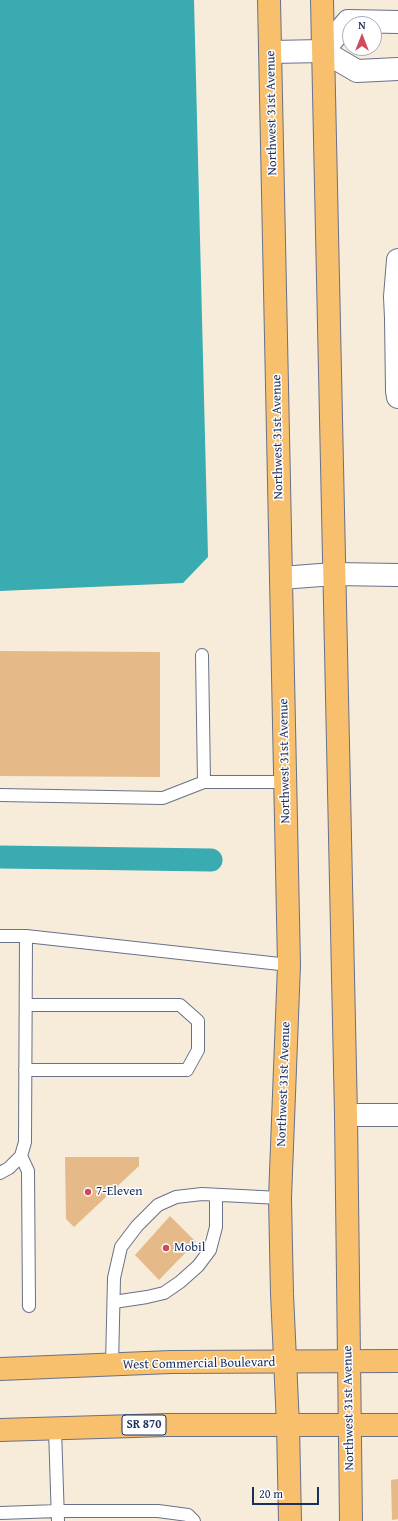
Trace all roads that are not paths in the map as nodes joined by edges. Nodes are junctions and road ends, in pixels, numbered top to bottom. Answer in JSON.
{"nodes":[{"id":1,"x":269,"y":0,"type":"edge"},
{"id":2,"x":322,"y":0,"type":"edge"},
{"id":3,"x":398,"y":22,"type":"edge"},
{"id":4,"x":324,"y":51,"type":"junction"},
{"id":5,"x":271,"y":52,"type":"junction"},
{"id":6,"x":398,"y":69,"type":"edge"},
{"id":7,"x":398,"y":260,"type":"edge"},
{"id":8,"x":398,"y":397,"type":"edge"},
{"id":9,"x":334,"y":574,"type":"junction"},
{"id":10,"x":398,"y":575,"type":"edge"},
{"id":11,"x":281,"y":578,"type":"junction"},
{"id":12,"x":202,"y":655,"type":"dead end"},
{"id":13,"x":204,"y":782,"type":"junction"},
{"id":14,"x":285,"y":782,"type":"junction"},
{"id":15,"x":0,"y":795,"type":"edge"},
{"id":16,"x":0,"y":936,"type":"edge"},
{"id":17,"x":26,"y":936,"type":"junction"},
{"id":18,"x":289,"y":965,"type":"junction"},
{"id":19,"x":26,"y":1006,"type":"junction"},
{"id":20,"x":25,"y":1070,"type":"junction"},
{"id":21,"x":346,"y":1115,"type":"junction"},
{"id":22,"x":398,"y":1115,"type":"edge"},
{"id":23,"x":21,"y":1156,"type":"junction"},
{"id":24,"x":0,"y":1172,"type":"edge"},
{"id":25,"x":216,"y":1195,"type":"junction"},
{"id":26,"x":280,"y":1198,"type":"junction"},
{"id":27,"x":114,"y":1302,"type":"junction"},
{"id":28,"x":29,"y":1306,"type":"dead end"},
{"id":29,"x":349,"y":1361,"type":"junction"},
{"id":30,"x":398,"y":1361,"type":"edge"},
{"id":31,"x":284,"y":1362,"type":"junction"},
{"id":32,"x":112,"y":1365,"type":"junction"},
{"id":33,"x":0,"y":1369,"type":"edge"},
{"id":34,"x":288,"y":1425,"type":"junction"},
{"id":35,"x":350,"y":1425,"type":"junction"},
{"id":36,"x":398,"y":1425,"type":"edge"},
{"id":37,"x":0,"y":1430,"type":"edge"},
{"id":38,"x":55,"y":1430,"type":"junction"},
{"id":39,"x":0,"y":1513,"type":"edge"},
{"id":40,"x":58,"y":1516,"type":"edge"},
{"id":41,"x":105,"y":1516,"type":"edge"},
{"id":42,"x":190,"y":1519,"type":"edge"},
{"id":43,"x":290,"y":1521,"type":"edge"},
{"id":44,"x":351,"y":1521,"type":"edge"}],
"edges":[{"from":1,"to":5,"type":"main road","name":"Northwest 31st Avenue"},
{"from":2,"to":4,"type":"main road","name":"Northwest 31st Avenue"},
{"from":3,"to":4,"type":"street"},
{"from":4,"to":5,"type":"street"},
{"from":4,"to":6,"type":"street"},
{"from":4,"to":9,"type":"main road","name":"Northwest 31st Avenue"},
{"from":5,"to":11,"type":"main road","name":"Northwest 31st Avenue"},
{"from":7,"to":8,"type":"street"},
{"from":9,"to":10,"type":"street"},
{"from":9,"to":11,"type":"street"},
{"from":9,"to":21,"type":"main road","name":"Northwest 31st Avenue"},
{"from":11,"to":14,"type":"main road","name":"Northwest 31st Avenue"},
{"from":12,"to":13,"type":"lane"},
{"from":13,"to":14,"type":"lane"},
{"from":13,"to":15,"type":"lane"},
{"from":14,"to":18,"type":"main road","name":"Northwest 31st Avenue"},
{"from":16,"to":17,"type":"lane"},
{"from":17,"to":18,"type":"lane"},
{"from":17,"to":19,"type":"lane"},
{"from":18,"to":26,"type":"main road","name":"Northwest 31st Avenue"},
{"from":19,"to":20,"type":"lane"},
{"from":19,"to":20,"type":"lane"},
{"from":20,"to":23,"type":"lane"},
{"from":21,"to":22,"type":"street"},
{"from":21,"to":29,"type":"main road","name":"Northwest 31st Avenue"},
{"from":23,"to":24,"type":"lane"},
{"from":23,"to":28,"type":"lane"},
{"from":25,"to":26,"type":"lane"},
{"from":25,"to":27,"type":"lane"},
{"from":25,"to":27,"type":"lane"},
{"from":26,"to":31,"type":"main road","name":"Northwest 31st Avenue"},
{"from":27,"to":32,"type":"lane"},
{"from":29,"to":30,"type":"main road","name":"West Commercial Boulevard"},
{"from":29,"to":31,"type":"main road","name":"West Commercial Boulevard"},
{"from":29,"to":35,"type":"main road","name":"Northwest 31st Avenue"},
{"from":31,"to":32,"type":"main road","name":"West Commercial Boulevard"},
{"from":31,"to":34,"type":"main road","name":"Northwest 31st Avenue"},
{"from":32,"to":33,"type":"main road","name":"West Commercial Boulevard"},
{"from":34,"to":35,"type":"main road","number":"SR 870"},
{"from":34,"to":38,"type":"main road","number":"SR 870"},
{"from":34,"to":43,"type":"main road","name":"Northwest 31st Avenue"},
{"from":35,"to":36,"type":"main road","number":"SR 870"},
{"from":35,"to":44,"type":"main road","name":"Northwest 31st Avenue"},
{"from":37,"to":38,"type":"main road","number":"SR 870"},
{"from":38,"to":40,"type":"lane"},
{"from":39,"to":40,"type":"lane"},
{"from":40,"to":41,"type":"lane"},
{"from":41,"to":42,"type":"lane"}]}
